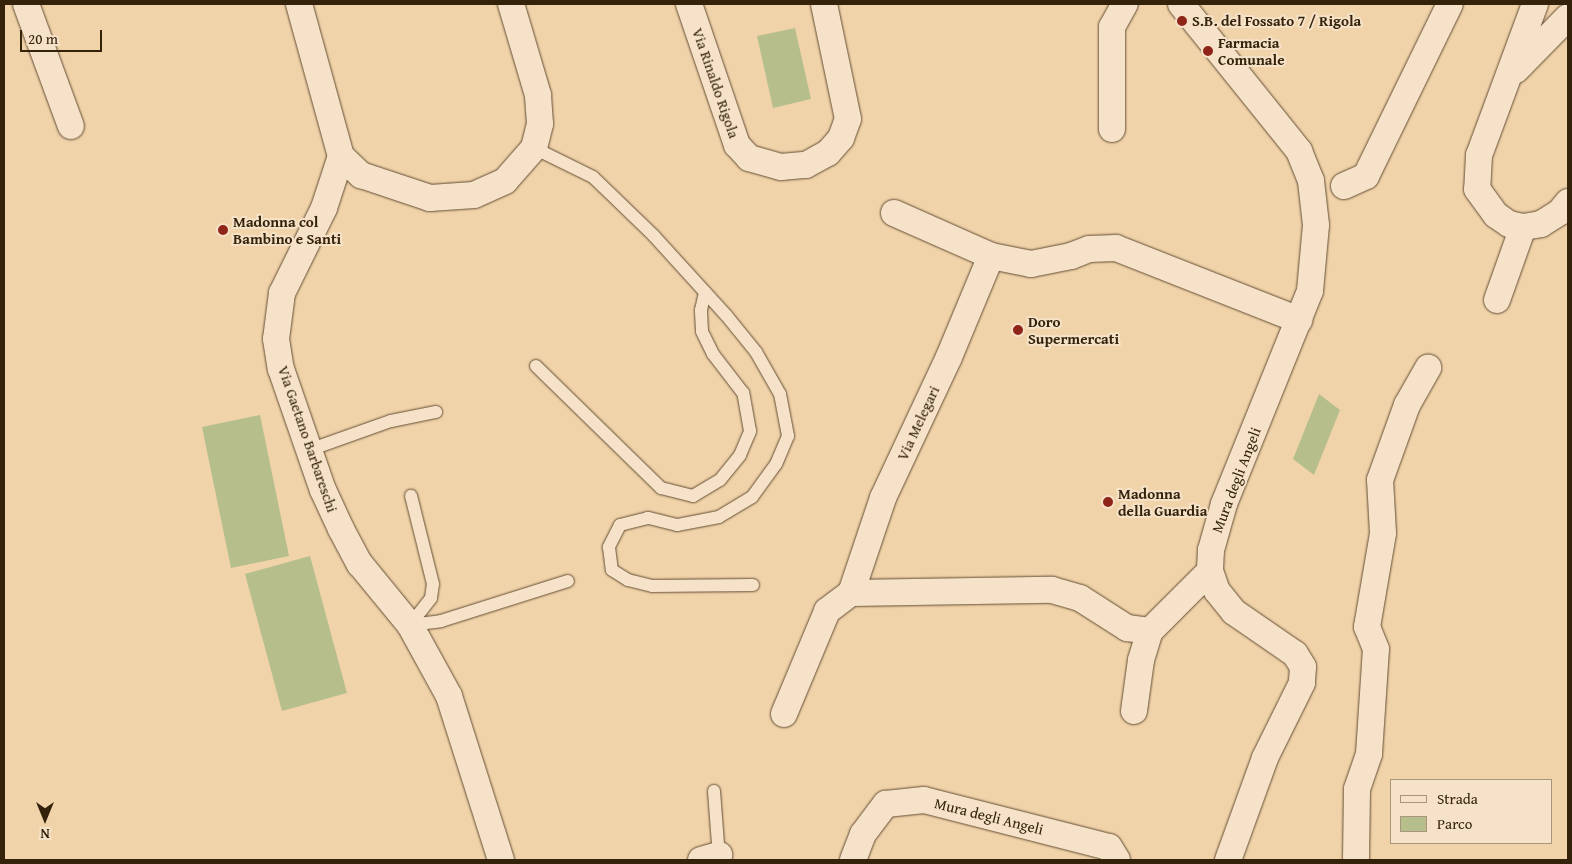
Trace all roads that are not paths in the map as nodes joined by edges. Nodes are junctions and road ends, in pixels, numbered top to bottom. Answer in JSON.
{"nodes":[{"id":1,"x":26,"y":4,"type":"edge"},
{"id":2,"x":299,"y":4,"type":"edge"},
{"id":3,"x":511,"y":4,"type":"edge"},
{"id":4,"x":689,"y":4,"type":"edge"},
{"id":5,"x":824,"y":4,"type":"edge"},
{"id":6,"x":1125,"y":4,"type":"edge"},
{"id":7,"x":1181,"y":4,"type":"edge"},
{"id":8,"x":1450,"y":4,"type":"edge"},
{"id":9,"x":1535,"y":4,"type":"edge"},
{"id":10,"x":1568,"y":17,"type":"edge"},
{"id":11,"x":1512,"y":73,"type":"junction"},
{"id":12,"x":71,"y":126,"type":"dead end"},
{"id":13,"x":1112,"y":129,"type":"dead end"},
{"id":14,"x":534,"y":148,"type":"junction"},
{"id":15,"x":341,"y":156,"type":"junction"},
{"id":16,"x":1344,"y":186,"type":"dead end"},
{"id":17,"x":1568,"y":202,"type":"edge"},
{"id":18,"x":894,"y":213,"type":"dead end"},
{"id":19,"x":1523,"y":227,"type":"junction"},
{"id":20,"x":991,"y":256,"type":"junction"},
{"id":21,"x":705,"y":292,"type":"junction"},
{"id":22,"x":1496,"y":300,"type":"dead end"},
{"id":23,"x":1299,"y":320,"type":"junction"},
{"id":24,"x":536,"y":366,"type":"dead end"},
{"id":25,"x":1428,"y":368,"type":"dead end"},
{"id":26,"x":436,"y":412,"type":"dead end"},
{"id":27,"x":309,"y":450,"type":"junction"},
{"id":28,"x":411,"y":496,"type":"dead end"},
{"id":29,"x":1210,"y":571,"type":"junction"},
{"id":30,"x":568,"y":581,"type":"dead end"},
{"id":31,"x":753,"y":585,"type":"dead end"},
{"id":32,"x":851,"y":593,"type":"junction"},
{"id":33,"x":410,"y":625,"type":"junction"},
{"id":34,"x":1150,"y":631,"type":"junction"},
{"id":35,"x":1134,"y":711,"type":"dead end"},
{"id":36,"x":784,"y":714,"type":"dead end"},
{"id":37,"x":714,"y":791,"type":"dead end"},
{"id":38,"x":713,"y":859,"type":"edge"},
{"id":39,"x":501,"y":860,"type":"edge"},
{"id":40,"x":853,"y":860,"type":"edge"},
{"id":41,"x":1118,"y":860,"type":"edge"},
{"id":42,"x":1228,"y":860,"type":"edge"},
{"id":43,"x":1356,"y":860,"type":"edge"}],
"edges":[{"from":1,"to":12,"type":"street"},
{"from":2,"to":15,"type":"street"},
{"from":3,"to":14,"type":"street"},
{"from":4,"to":5,"type":"street","name":"Via Rinaldo Rigola"},
{"from":6,"to":13,"type":"street"},
{"from":7,"to":23,"type":"street","name":"Mura degli Angeli"},
{"from":8,"to":16,"type":"street"},
{"from":9,"to":11,"type":"street"},
{"from":10,"to":11,"type":"street"},
{"from":11,"to":19,"type":"street"},
{"from":14,"to":15,"type":"street"},
{"from":14,"to":21,"type":"lane"},
{"from":15,"to":27,"type":"street","name":"Via Gaetano Barbareschi"},
{"from":17,"to":19,"type":"street"},
{"from":18,"to":20,"type":"street"},
{"from":19,"to":22,"type":"street"},
{"from":20,"to":23,"type":"street"},
{"from":20,"to":32,"type":"street","name":"Via Melegari"},
{"from":21,"to":24,"type":"lane"},
{"from":21,"to":31,"type":"lane"},
{"from":23,"to":29,"type":"street","name":"Mura degli Angeli"},
{"from":25,"to":43,"type":"street"},
{"from":26,"to":27,"type":"lane"},
{"from":27,"to":33,"type":"street","name":"Via Gaetano Barbareschi"},
{"from":28,"to":33,"type":"lane"},
{"from":29,"to":34,"type":"street"},
{"from":29,"to":42,"type":"street","name":"Mura degli Angeli"},
{"from":30,"to":33,"type":"lane"},
{"from":32,"to":34,"type":"street"},
{"from":32,"to":36,"type":"street"},
{"from":33,"to":39,"type":"street","name":"Via Gaetano Barbareschi"},
{"from":34,"to":35,"type":"street"},
{"from":37,"to":38,"type":"lane"},
{"from":40,"to":41,"type":"street","name":"Mura degli Angeli"}]}
